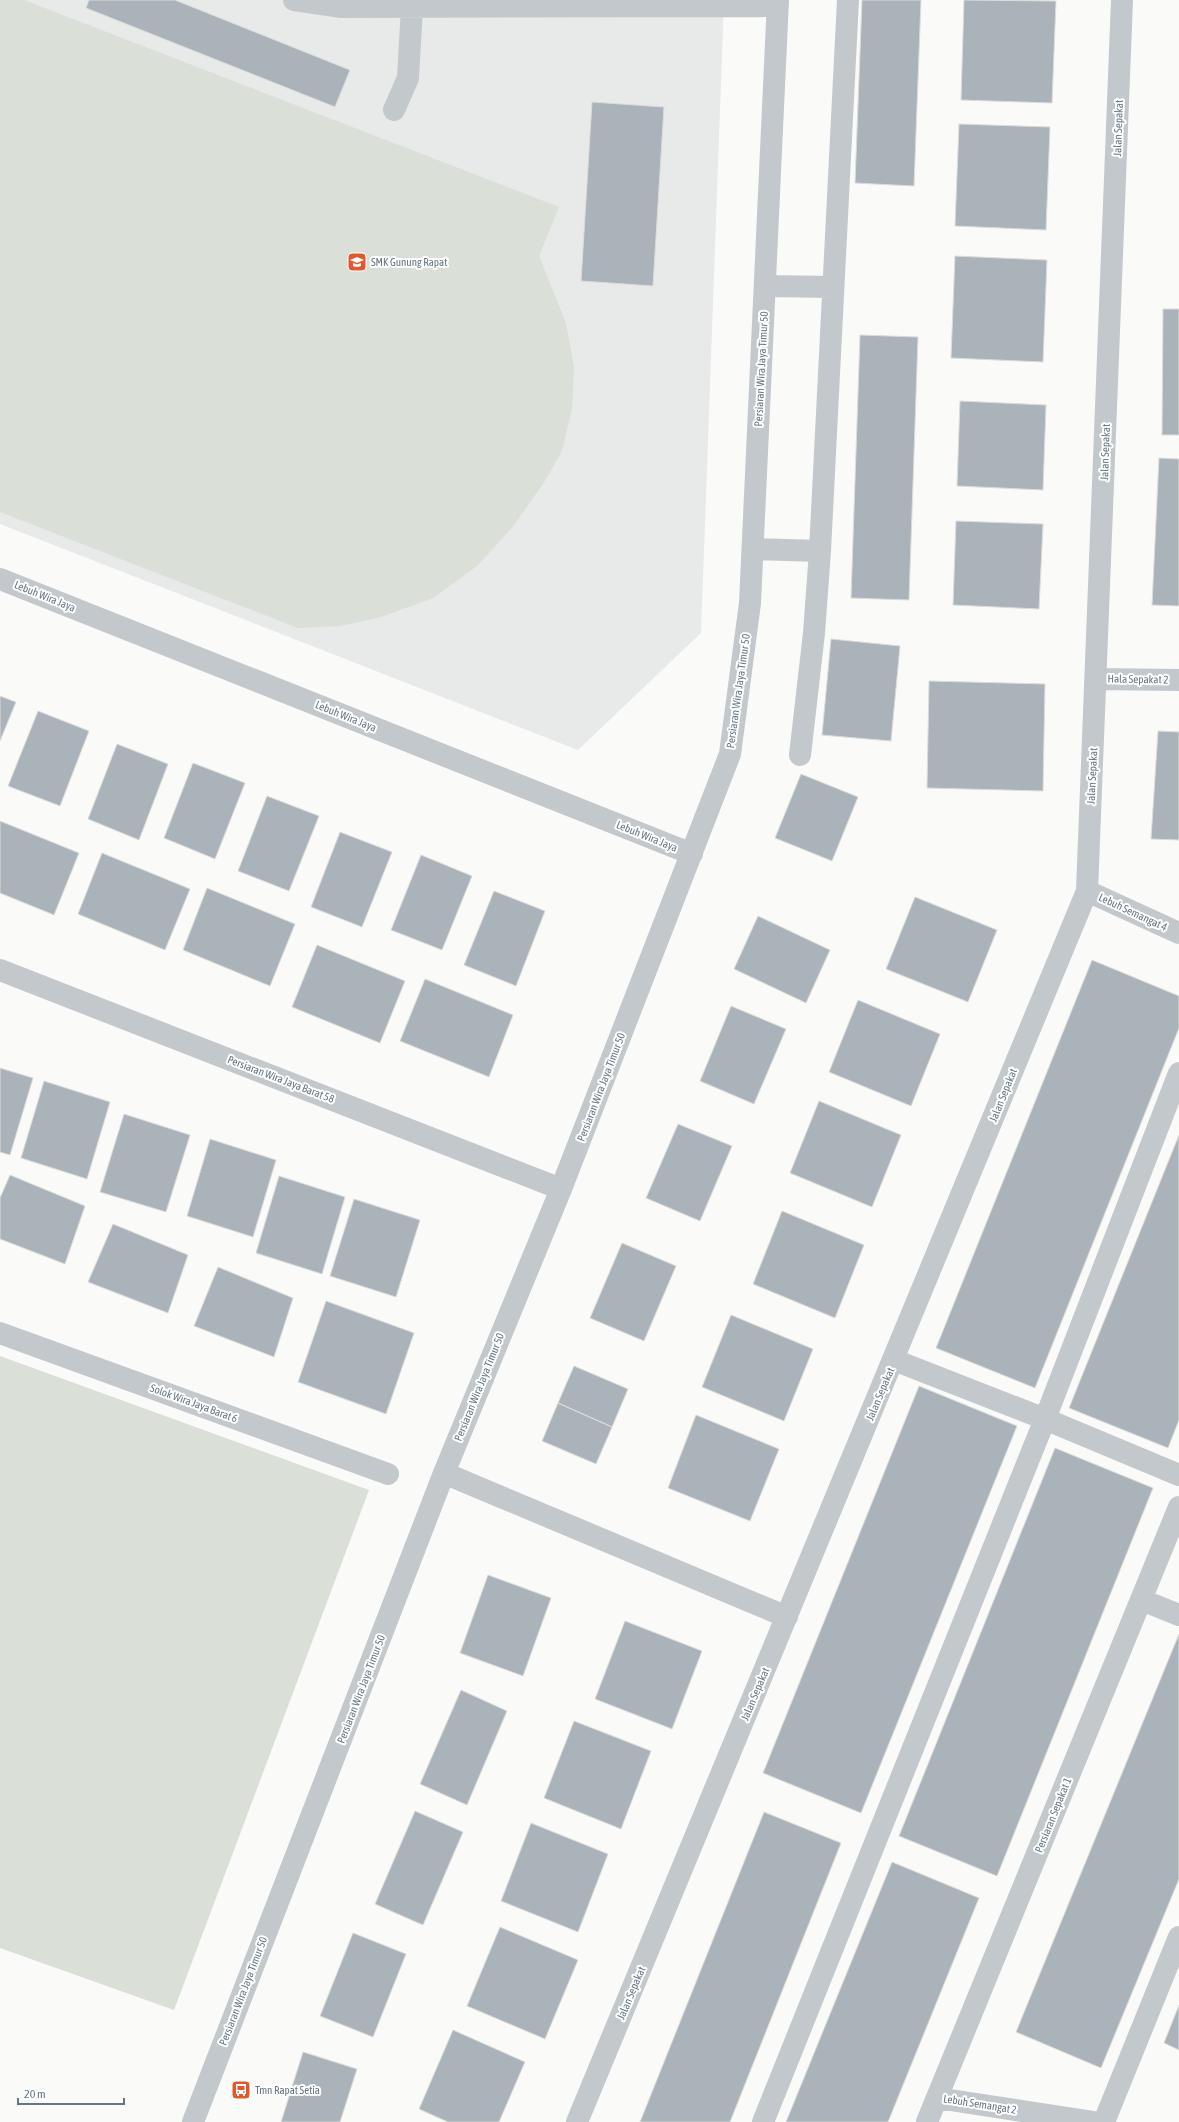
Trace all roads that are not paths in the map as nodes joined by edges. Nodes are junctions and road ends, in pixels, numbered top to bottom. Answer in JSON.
{"nodes":[{"id":1,"x":294,"y":0,"type":"edge"},
{"id":2,"x":848,"y":0,"type":"edge"},
{"id":3,"x":1122,"y":0,"type":"edge"},
{"id":4,"x":778,"y":3,"type":"edge"},
{"id":5,"x":343,"y":4,"type":"edge"},
{"id":6,"x":412,"y":7,"type":"junction"},
{"id":7,"x":394,"y":110,"type":"dead end"},
{"id":8,"x":765,"y":286,"type":"junction"},
{"id":9,"x":833,"y":287,"type":"junction"},
{"id":10,"x":753,"y":549,"type":"junction"},
{"id":11,"x":820,"y":551,"type":"junction"},
{"id":12,"x":0,"y":579,"type":"edge"},
{"id":13,"x":1097,"y":679,"type":"junction"},
{"id":14,"x":1179,"y":680,"type":"edge"},
{"id":15,"x":800,"y":756,"type":"dead end"},
{"id":16,"x":692,"y":854,"type":"junction"},
{"id":17,"x":1087,"y":891,"type":"junction"},
{"id":18,"x":1179,"y":933,"type":"edge"},
{"id":19,"x":0,"y":970,"type":"edge"},
{"id":20,"x":1179,"y":1073,"type":"edge"},
{"id":21,"x":561,"y":1188,"type":"junction"},
{"id":22,"x":0,"y":1333,"type":"edge"},
{"id":23,"x":894,"y":1360,"type":"junction"},
{"id":24,"x":1045,"y":1419,"type":"junction"},
{"id":25,"x":444,"y":1473,"type":"junction"},
{"id":26,"x":388,"y":1474,"type":"dead end"},
{"id":27,"x":1179,"y":1475,"type":"edge"},
{"id":28,"x":1179,"y":1507,"type":"edge"},
{"id":29,"x":1142,"y":1600,"type":"junction"},
{"id":30,"x":1179,"y":1615,"type":"edge"},
{"id":31,"x":787,"y":1617,"type":"junction"},
{"id":32,"x":1179,"y":1937,"type":"edge"},
{"id":33,"x":937,"y":2098,"type":"junction"},
{"id":34,"x":192,"y":2122,"type":"edge"},
{"id":35,"x":577,"y":2122,"type":"edge"},
{"id":36,"x":762,"y":2122,"type":"edge"},
{"id":37,"x":927,"y":2122,"type":"edge"},
{"id":38,"x":1094,"y":2122,"type":"edge"},
{"id":39,"x":1104,"y":2122,"type":"edge"}],
"edges":[{"from":1,"to":5,"type":"street"},
{"from":2,"to":9,"type":"street"},
{"from":3,"to":13,"type":"street","name":"Jalan Sepakat"},
{"from":4,"to":6,"type":"street"},
{"from":4,"to":8,"type":"street","name":"Persiaran Wira Jaya Timur 50"},
{"from":5,"to":6,"type":"street"},
{"from":6,"to":7,"type":"street"},
{"from":8,"to":9,"type":"street"},
{"from":8,"to":10,"type":"street","name":"Persiaran Wira Jaya Timur 50"},
{"from":9,"to":11,"type":"street"},
{"from":10,"to":11,"type":"street"},
{"from":10,"to":16,"type":"street","name":"Persiaran Wira Jaya Timur 50"},
{"from":11,"to":15,"type":"street"},
{"from":12,"to":16,"type":"street","name":"Lebuh Wira Jaya"},
{"from":13,"to":14,"type":"street","name":"Hala Sepakat 2"},
{"from":13,"to":17,"type":"street","name":"Jalan Sepakat"},
{"from":16,"to":21,"type":"street","name":"Persiaran Wira Jaya Timur 50"},
{"from":17,"to":18,"type":"street","name":"Lebuh Semangat 4"},
{"from":17,"to":23,"type":"street","name":"Jalan Sepakat"},
{"from":19,"to":21,"type":"street","name":"Persiaran Wira Jaya Barat 58"},
{"from":20,"to":24,"type":"street"},
{"from":21,"to":25,"type":"street","name":"Persiaran Wira Jaya Timur 50"},
{"from":22,"to":26,"type":"street","name":"Solok Wira Jaya Barat 6"},
{"from":23,"to":24,"type":"street"},
{"from":23,"to":31,"type":"street","name":"Jalan Sepakat"},
{"from":24,"to":27,"type":"street"},
{"from":24,"to":36,"type":"street"},
{"from":25,"to":31,"type":"street"},
{"from":25,"to":34,"type":"street","name":"Persiaran Wira Jaya Timur 50"},
{"from":28,"to":29,"type":"street","name":"Persiaran Sepakat 1"},
{"from":29,"to":30,"type":"street"},
{"from":29,"to":33,"type":"street","name":"Persiaran Sepakat 1"},
{"from":31,"to":35,"type":"street","name":"Jalan Sepakat"},
{"from":32,"to":39,"type":"street"},
{"from":33,"to":37,"type":"street","name":"Persiaran Sepakat 1"},
{"from":33,"to":38,"type":"street","name":"Lebuh Semangat 2"}]}
